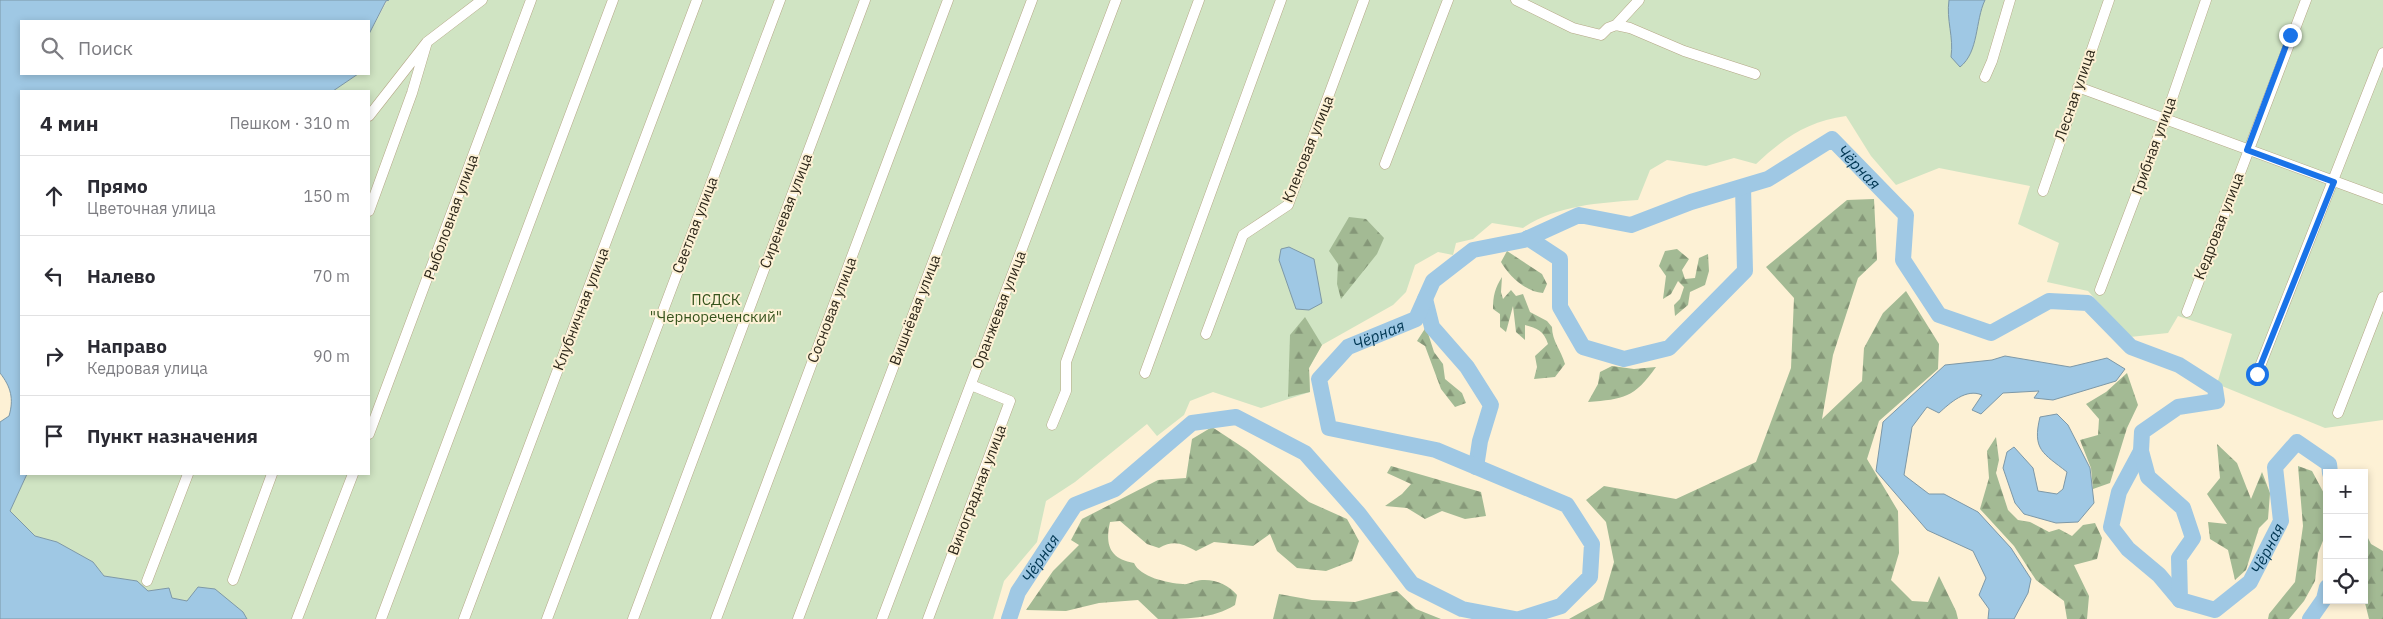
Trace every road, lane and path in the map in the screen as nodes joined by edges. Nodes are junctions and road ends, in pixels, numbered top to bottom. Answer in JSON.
{"nodes":[{"id":1,"x":482,"y":0,"type":"edge"},
{"id":2,"x":531,"y":0,"type":"edge"},
{"id":3,"x":613,"y":0,"type":"edge"},
{"id":4,"x":697,"y":0,"type":"edge"},
{"id":5,"x":780,"y":0,"type":"edge"},
{"id":6,"x":865,"y":0,"type":"edge"},
{"id":7,"x":948,"y":0,"type":"edge"},
{"id":8,"x":1032,"y":0,"type":"edge"},
{"id":9,"x":1116,"y":0,"type":"edge"},
{"id":10,"x":1199,"y":0,"type":"edge"},
{"id":11,"x":1280,"y":0,"type":"edge"},
{"id":12,"x":1364,"y":0,"type":"edge"},
{"id":13,"x":1448,"y":0,"type":"edge"},
{"id":14,"x":1516,"y":0,"type":"edge"},
{"id":15,"x":1639,"y":0,"type":"edge"},
{"id":16,"x":2010,"y":0,"type":"edge"},
{"id":17,"x":2109,"y":0,"type":"edge"},
{"id":18,"x":2206,"y":0,"type":"edge"},
{"id":19,"x":2306,"y":0,"type":"edge"},
{"id":20,"x":1616,"y":25,"type":"junction"},
{"id":21,"x":427,"y":42,"type":"junction"},
{"id":22,"x":2383,"y":53,"type":"edge"},
{"id":23,"x":1755,"y":74,"type":"dead end"},
{"id":24,"x":1985,"y":77,"type":"dead end"},
{"id":25,"x":2078,"y":87,"type":"junction"},
{"id":26,"x":370,"y":115,"type":"edge"},
{"id":27,"x":2165,"y":119,"type":"junction"},
{"id":28,"x":2247,"y":150,"type":"junction"},
{"id":29,"x":1385,"y":164,"type":"dead end"},
{"id":30,"x":2334,"y":182,"type":"junction"},
{"id":31,"x":2043,"y":191,"type":"dead end"},
{"id":32,"x":2383,"y":199,"type":"edge"},
{"id":33,"x":370,"y":208,"type":"edge"},
{"id":34,"x":2100,"y":290,"type":"dead end"},
{"id":35,"x":2383,"y":297,"type":"edge"},
{"id":36,"x":2186,"y":312,"type":"dead end"},
{"id":37,"x":1206,"y":334,"type":"dead end"},
{"id":38,"x":1145,"y":373,"type":"dead end"},
{"id":39,"x":2257,"y":374,"type":"dead end"},
{"id":40,"x":971,"y":384,"type":"junction"},
{"id":41,"x":2338,"y":413,"type":"dead end"},
{"id":42,"x":1052,"y":425,"type":"dead end"},
{"id":43,"x":370,"y":431,"type":"edge"},
{"id":44,"x":188,"y":475,"type":"edge"},
{"id":45,"x":272,"y":475,"type":"edge"},
{"id":46,"x":353,"y":475,"type":"edge"},
{"id":47,"x":233,"y":580,"type":"dead end"},
{"id":48,"x":147,"y":581,"type":"dead end"},
{"id":49,"x":297,"y":619,"type":"edge"},
{"id":50,"x":381,"y":619,"type":"edge"},
{"id":51,"x":464,"y":619,"type":"edge"},
{"id":52,"x":547,"y":619,"type":"edge"},
{"id":53,"x":633,"y":619,"type":"edge"},
{"id":54,"x":716,"y":619,"type":"edge"},
{"id":55,"x":798,"y":619,"type":"edge"},
{"id":56,"x":882,"y":619,"type":"edge"},
{"id":57,"x":928,"y":619,"type":"edge"}],
"edges":[{"from":1,"to":21,"type":"street"},
{"from":2,"to":43,"type":"street","name":"Рыболовная улица"},
{"from":3,"to":50,"type":"street"},
{"from":4,"to":51,"type":"street","name":"Клубничная улица"},
{"from":5,"to":52,"type":"street","name":"Светлая улица"},
{"from":6,"to":53,"type":"street","name":"Сиреневая улица"},
{"from":7,"to":54,"type":"street","name":"Сосновая улица"},
{"from":8,"to":55,"type":"street","name":"Вишнёвая улица"},
{"from":9,"to":40,"type":"street","name":"Оранжевая улица"},
{"from":10,"to":42,"type":"street"},
{"from":11,"to":38,"type":"street"},
{"from":12,"to":37,"type":"street","name":"Кленовая улица"},
{"from":13,"to":29,"type":"street"},
{"from":14,"to":20,"type":"street"},
{"from":15,"to":20,"type":"street"},
{"from":16,"to":24,"type":"street"},
{"from":17,"to":25,"type":"street","name":"Лесная улица"},
{"from":18,"to":27,"type":"street","name":"Грибная улица"},
{"from":19,"to":28,"type":"street","name":"Кедровая улица"},
{"from":20,"to":23,"type":"street"},
{"from":21,"to":26,"type":"street"},
{"from":21,"to":33,"type":"street"},
{"from":22,"to":30,"type":"street"},
{"from":25,"to":27,"type":"street"},
{"from":25,"to":31,"type":"street","name":"Лесная улица"},
{"from":27,"to":28,"type":"street"},
{"from":27,"to":34,"type":"street","name":"Грибная улица"},
{"from":28,"to":30,"type":"street"},
{"from":28,"to":36,"type":"street","name":"Кедровая улица"},
{"from":30,"to":32,"type":"street"},
{"from":30,"to":39,"type":"street"},
{"from":35,"to":41,"type":"street"},
{"from":40,"to":56,"type":"street","name":"Оранжевая улица"},
{"from":40,"to":57,"type":"street","name":"Виноградная улица"},
{"from":44,"to":48,"type":"street"},
{"from":45,"to":47,"type":"street"},
{"from":46,"to":49,"type":"street"}]}
